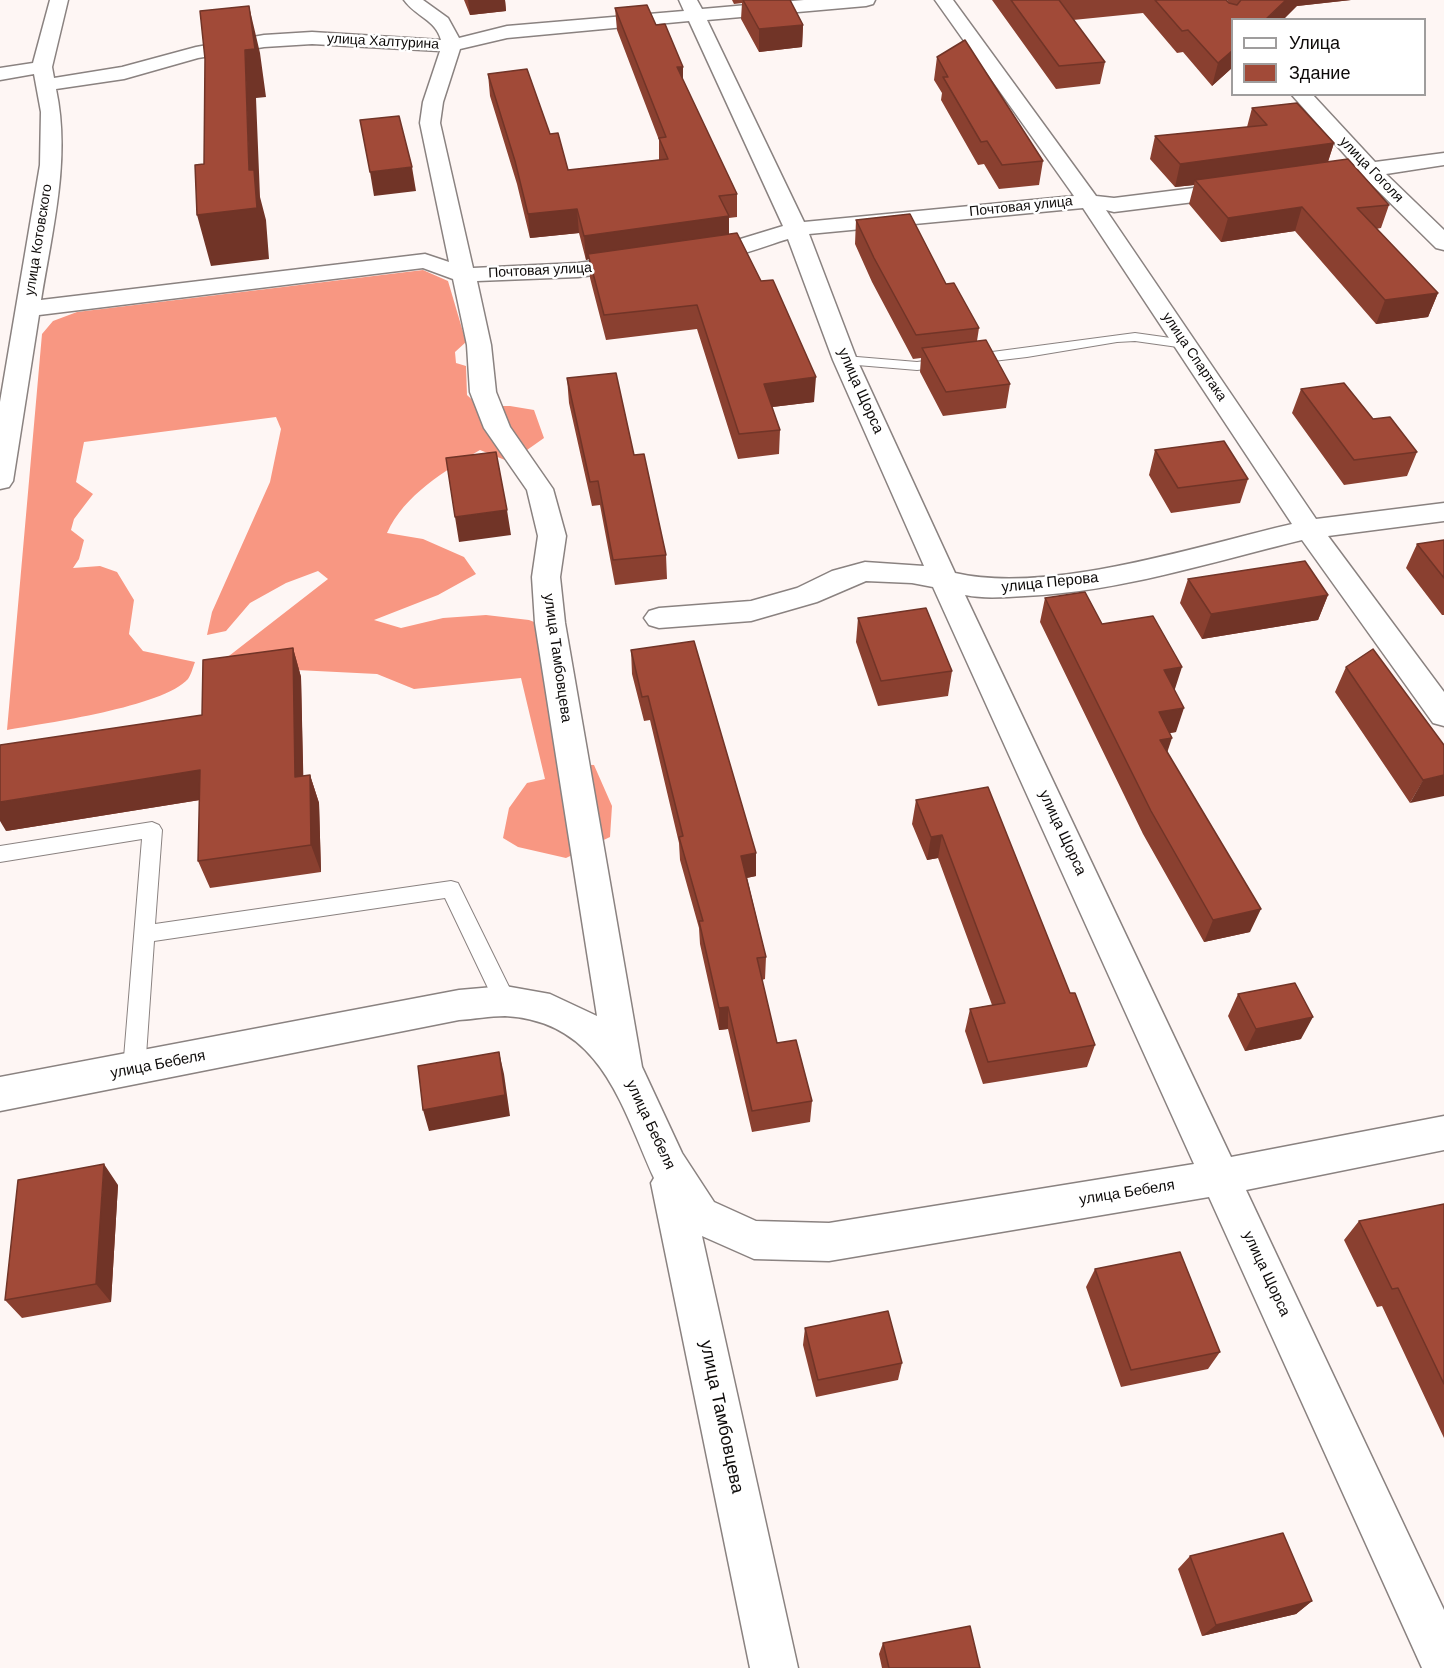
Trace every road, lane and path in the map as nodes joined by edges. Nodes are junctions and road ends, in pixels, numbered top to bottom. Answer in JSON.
{"nodes":[{"id":1,"x":59,"y":0,"type":"edge"},
{"id":2,"x":413,"y":0,"type":"edge"},
{"id":3,"x":866,"y":0,"type":"edge"},
{"id":4,"x":944,"y":0,"type":"edge"},
{"id":5,"x":692,"y":7,"type":"edge"},
{"id":6,"x":450,"y":46,"type":"junction"},
{"id":7,"x":0,"y":74,"type":"edge"},
{"id":8,"x":44,"y":76,"type":"junction"},
{"id":9,"x":1303,"y":96,"type":"edge"},
{"id":10,"x":1444,"y":159,"type":"edge"},
{"id":11,"x":1369,"y":169,"type":"junction"},
{"id":12,"x":1289,"y":181,"type":"edge"},
{"id":13,"x":1255,"y":186,"type":"edge"},
{"id":14,"x":1089,"y":201,"type":"junction"},
{"id":15,"x":796,"y":229,"type":"junction"},
{"id":16,"x":1444,"y":243,"type":"edge"},
{"id":17,"x":681,"y":256,"type":"edge"},
{"id":18,"x":658,"y":259,"type":"edge"},
{"id":19,"x":464,"y":275,"type":"junction"},
{"id":20,"x":28,"y":309,"type":"junction"},
{"id":21,"x":1185,"y":344,"type":"junction"},
{"id":22,"x":845,"y":360,"type":"junction"},
{"id":23,"x":0,"y":481,"type":"edge"},
{"id":24,"x":1444,"y":512,"type":"edge"},
{"id":25,"x":1309,"y":529,"type":"junction"},
{"id":26,"x":945,"y":582,"type":"junction"},
{"id":27,"x":659,"y":618,"type":"dead end"},
{"id":28,"x":1444,"y":715,"type":"edge"},
{"id":29,"x":0,"y":855,"type":"edge"},
{"id":30,"x":145,"y":934,"type":"junction"},
{"id":31,"x":505,"y":1001,"type":"junction"},
{"id":32,"x":624,"y":1068,"type":"junction"},
{"id":33,"x":134,"y":1070,"type":"junction"},
{"id":34,"x":0,"y":1094,"type":"edge"},
{"id":35,"x":1444,"y":1133,"type":"edge"},
{"id":36,"x":668,"y":1166,"type":"junction"},
{"id":37,"x":1222,"y":1177,"type":"junction"},
{"id":38,"x":1444,"y":1662,"type":"edge"},
{"id":39,"x":774,"y":1668,"type":"edge"}],
"edges":[{"from":1,"to":8,"type":"street","name":"улица Котовского"},
{"from":2,"to":6,"type":"street"},
{"from":3,"to":5,"type":"street","name":"улица Халтурина"},
{"from":4,"to":14,"type":"street","name":"улица Спартака"},
{"from":5,"to":6,"type":"street","name":"улица Халтурина"},
{"from":5,"to":15,"type":"street","name":"улица Щорса"},
{"from":6,"to":8,"type":"street","name":"улица Халтурина"},
{"from":6,"to":19,"type":"street","name":"улица Тамбовцева"},
{"from":7,"to":8,"type":"street","name":"улица Халтурина"},
{"from":8,"to":20,"type":"street","name":"улица Котовского"},
{"from":9,"to":11,"type":"street","name":"улица Гоголя"},
{"from":10,"to":11,"type":"street"},
{"from":11,"to":12,"type":"street"},
{"from":11,"to":16,"type":"street","name":"улица Гоголя"},
{"from":13,"to":14,"type":"street","name":"Почтовая улица"},
{"from":14,"to":15,"type":"street","name":"Почтовая улица"},
{"from":14,"to":21,"type":"street","name":"улица Спартака"},
{"from":15,"to":17,"type":"street","name":"Почтовая улица"},
{"from":15,"to":22,"type":"street","name":"улица Щорса"},
{"from":18,"to":19,"type":"street","name":"Почтовая улица"},
{"from":19,"to":20,"type":"street","name":"Почтовая улица"},
{"from":19,"to":32,"type":"street","name":"улица Тамбовцева"},
{"from":20,"to":23,"type":"street","name":"улица Котовского"},
{"from":21,"to":22,"type":"lane"},
{"from":21,"to":25,"type":"street","name":"улица Спартака"},
{"from":22,"to":26,"type":"street","name":"улица Щорса"},
{"from":24,"to":25,"type":"street","name":"улица Перова"},
{"from":25,"to":26,"type":"street","name":"улица Перова"},
{"from":25,"to":28,"type":"street","name":"улица Спартака"},
{"from":26,"to":27,"type":"street","name":"улица Перова"},
{"from":26,"to":37,"type":"street","name":"улица Щорса"},
{"from":29,"to":30,"type":"lane"},
{"from":30,"to":31,"type":"lane"},
{"from":30,"to":33,"type":"lane"},
{"from":31,"to":32,"type":"street","name":"улица Бебеля"},
{"from":31,"to":33,"type":"street","name":"улица Бебеля"},
{"from":32,"to":36,"type":"street","name":"улица Бебеля"},
{"from":33,"to":34,"type":"street","name":"улица Бебеля"},
{"from":35,"to":37,"type":"street","name":"улица Бебеля"},
{"from":36,"to":37,"type":"street","name":"улица Бебеля"},
{"from":36,"to":39,"type":"street","name":"улица Тамбовцева"},
{"from":37,"to":38,"type":"street","name":"улица Щорса"}]}
